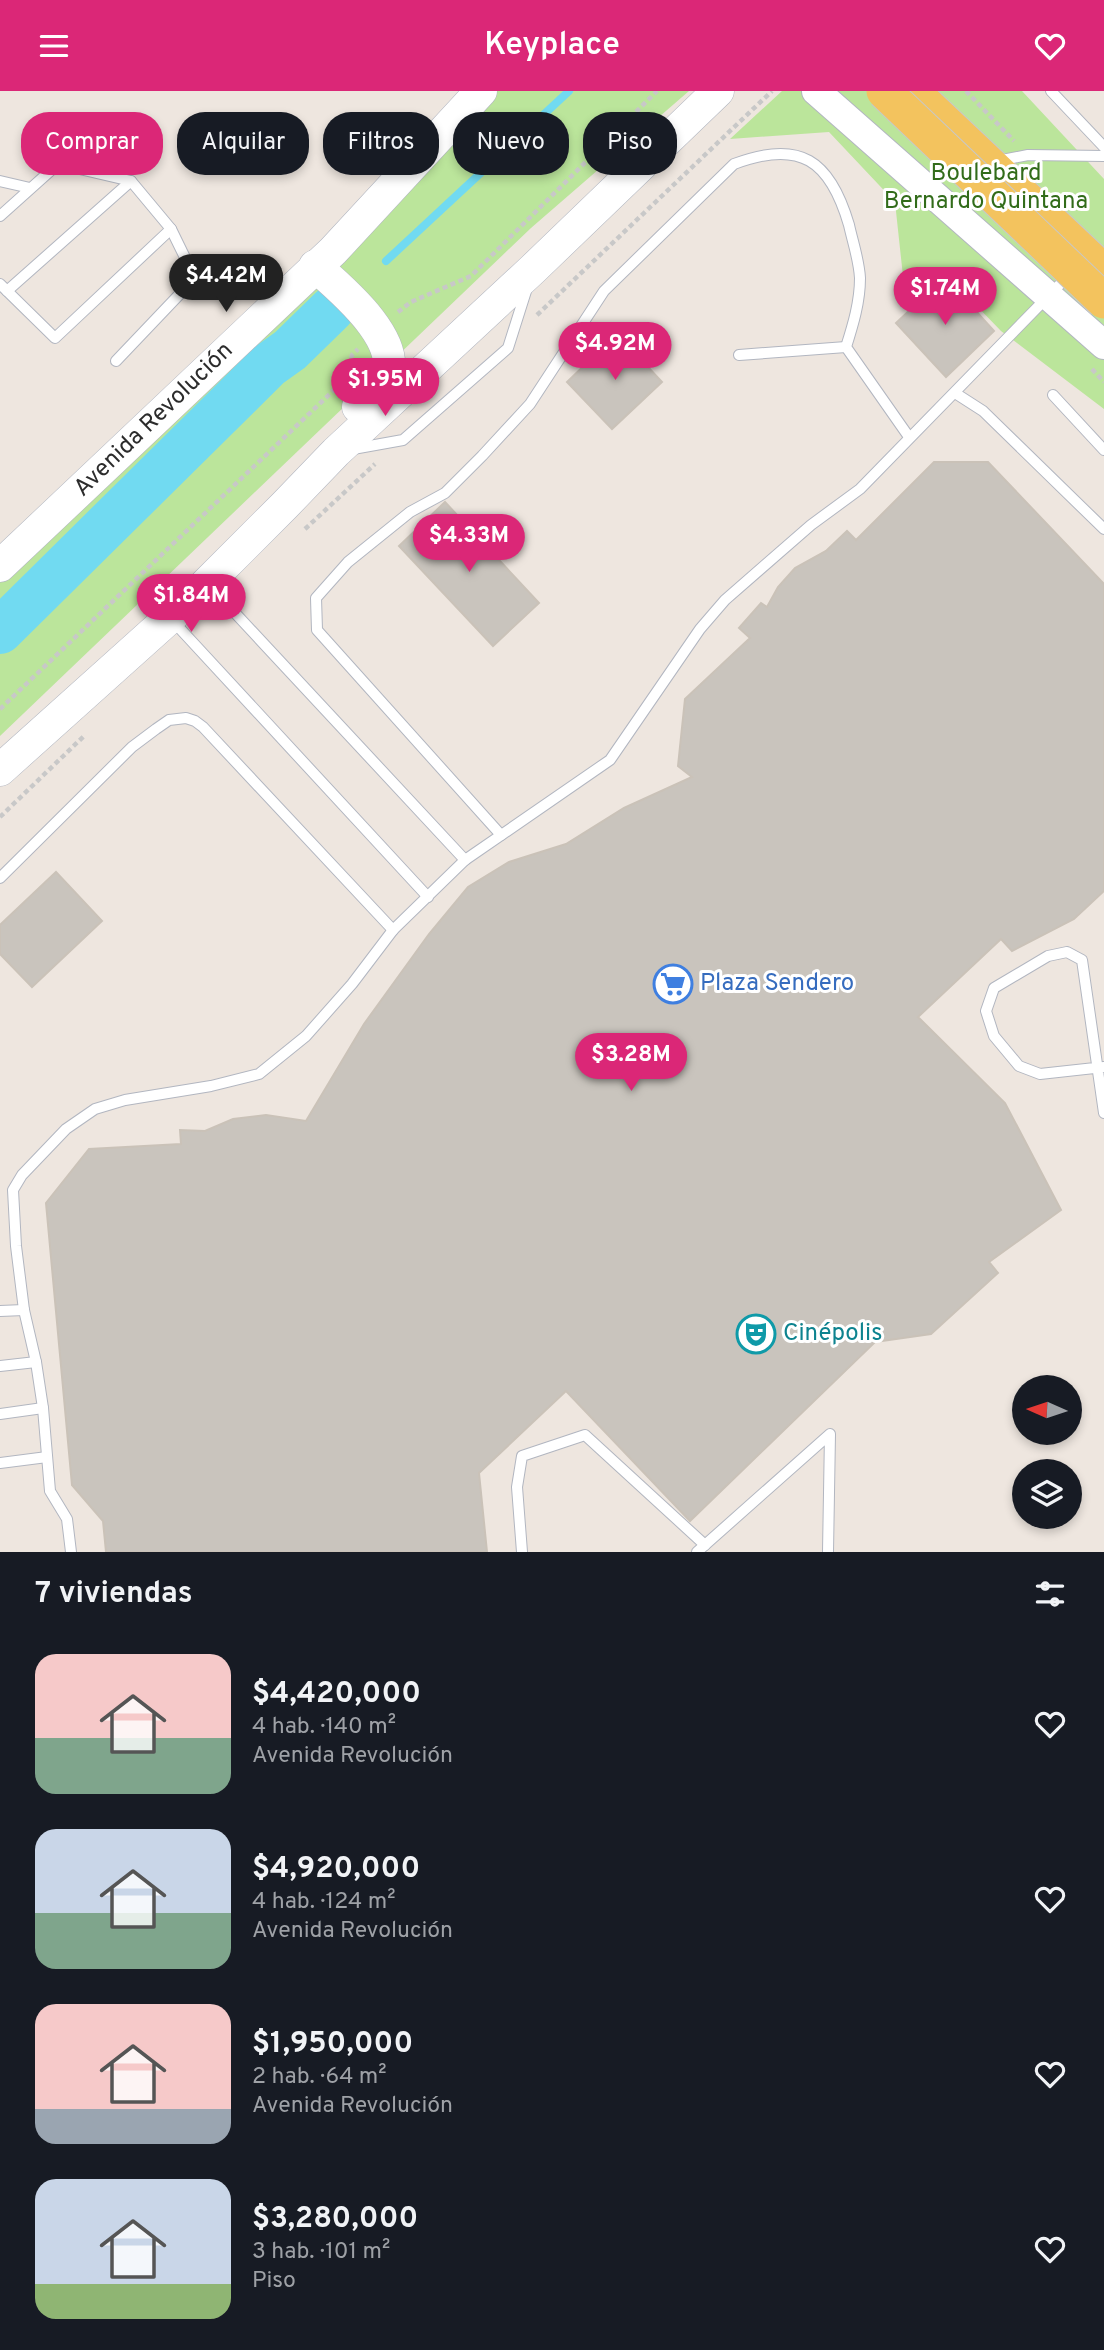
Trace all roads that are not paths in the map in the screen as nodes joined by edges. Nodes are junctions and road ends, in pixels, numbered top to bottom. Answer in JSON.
{"nodes":[{"id":1,"x":481,"y":91,"type":"edge"},
{"id":2,"x":718,"y":91,"type":"edge"},
{"id":3,"x":816,"y":91,"type":"edge"},
{"id":4,"x":884,"y":91,"type":"edge"},
{"id":5,"x":912,"y":91,"type":"edge"},
{"id":6,"x":1051,"y":91,"type":"edge"},
{"id":7,"x":1104,"y":147,"type":"edge"},
{"id":8,"x":1104,"y":156,"type":"edge"},
{"id":9,"x":988,"y":162,"type":"junction"},
{"id":10,"x":0,"y":181,"type":"edge"},
{"id":11,"x":131,"y":181,"type":"junction"},
{"id":12,"x":30,"y":188,"type":"junction"},
{"id":13,"x":0,"y":215,"type":"edge"},
{"id":14,"x":172,"y":229,"type":"junction"},
{"id":15,"x":1095,"y":264,"type":"edge"},
{"id":16,"x":321,"y":272,"type":"junction"},
{"id":17,"x":4,"y":288,"type":"edge"},
{"id":18,"x":1050,"y":296,"type":"junction"},
{"id":19,"x":1104,"y":301,"type":"edge"},
{"id":20,"x":1104,"y":345,"type":"edge"},
{"id":21,"x":846,"y":347,"type":"junction"},
{"id":22,"x":739,"y":355,"type":"dead end"},
{"id":23,"x":116,"y":361,"type":"dead end"},
{"id":24,"x":955,"y":393,"type":"junction"},
{"id":25,"x":1053,"y":395,"type":"dead end"},
{"id":26,"x":909,"y":437,"type":"junction"},
{"id":27,"x":1104,"y":450,"type":"edge"},
{"id":28,"x":285,"y":505,"type":"junction"},
{"id":29,"x":1104,"y":529,"type":"edge"},
{"id":30,"x":0,"y":566,"type":"edge"},
{"id":31,"x":206,"y":583,"type":"junction"},
{"id":32,"x":170,"y":618,"type":"junction"},
{"id":33,"x":0,"y":770,"type":"edge"},
{"id":34,"x":500,"y":835,"type":"junction"},
{"id":35,"x":465,"y":860,"type":"junction"},
{"id":36,"x":0,"y":878,"type":"edge"},
{"id":37,"x":428,"y":897,"type":"junction"},
{"id":38,"x":393,"y":930,"type":"junction"},
{"id":39,"x":1101,"y":1067,"type":"edge"},
{"id":40,"x":1104,"y":1113,"type":"edge"},
{"id":41,"x":24,"y":1310,"type":"junction"},
{"id":42,"x":0,"y":1311,"type":"edge"},
{"id":43,"x":36,"y":1362,"type":"junction"},
{"id":44,"x":0,"y":1366,"type":"edge"},
{"id":45,"x":43,"y":1408,"type":"junction"},
{"id":46,"x":0,"y":1414,"type":"edge"},
{"id":47,"x":47,"y":1458,"type":"junction"},
{"id":48,"x":0,"y":1463,"type":"edge"},
{"id":49,"x":701,"y":1549,"type":"edge"},
{"id":50,"x":71,"y":1552,"type":"edge"},
{"id":51,"x":522,"y":1552,"type":"edge"},
{"id":52,"x":828,"y":1552,"type":"edge"}],
"edges":[{"from":1,"to":16,"type":"main road","name":"Avenida Revolución"},
{"from":2,"to":28,"type":"main road"},
{"from":3,"to":18,"type":"street"},
{"from":4,"to":19,"type":"main road","bridge":true},
{"from":5,"to":9,"type":"main road"},
{"from":6,"to":7,"type":"lane"},
{"from":8,"to":9,"type":"lane"},
{"from":9,"to":15,"type":"main road"},
{"from":10,"to":12,"type":"lane"},
{"from":11,"to":12,"type":"lane"},
{"from":11,"to":14,"type":"lane"},
{"from":11,"to":17,"type":"lane"},
{"from":12,"to":13,"type":"lane"},
{"from":14,"to":17,"type":"lane"},
{"from":14,"to":23,"type":"lane"},
{"from":15,"to":18,"type":"lane"},
{"from":16,"to":28,"type":"main road"},
{"from":16,"to":30,"type":"main road","name":"Avenida Revolución"},
{"from":18,"to":20,"type":"street"},
{"from":18,"to":24,"type":"lane"},
{"from":21,"to":22,"type":"lane"},
{"from":21,"to":26,"type":"lane"},
{"from":21,"to":34,"type":"lane"},
{"from":24,"to":26,"type":"lane"},
{"from":24,"to":29,"type":"lane"},
{"from":25,"to":27,"type":"lane"},
{"from":26,"to":34,"type":"lane"},
{"from":28,"to":31,"type":"main road"},
{"from":31,"to":32,"type":"main road"},
{"from":31,"to":35,"type":"lane"},
{"from":32,"to":33,"type":"main road"},
{"from":32,"to":37,"type":"lane"},
{"from":34,"to":35,"type":"lane"},
{"from":35,"to":37,"type":"lane"},
{"from":36,"to":38,"type":"lane"},
{"from":37,"to":38,"type":"lane"},
{"from":38,"to":41,"type":"lane"},
{"from":39,"to":39,"type":"lane"},
{"from":39,"to":40,"type":"lane"},
{"from":41,"to":42,"type":"lane"},
{"from":41,"to":43,"type":"lane"},
{"from":43,"to":44,"type":"lane"},
{"from":43,"to":45,"type":"lane"},
{"from":45,"to":46,"type":"lane"},
{"from":45,"to":47,"type":"lane"},
{"from":47,"to":48,"type":"lane"},
{"from":47,"to":50,"type":"lane"},
{"from":49,"to":51,"type":"lane"},
{"from":49,"to":52,"type":"lane"}]}
